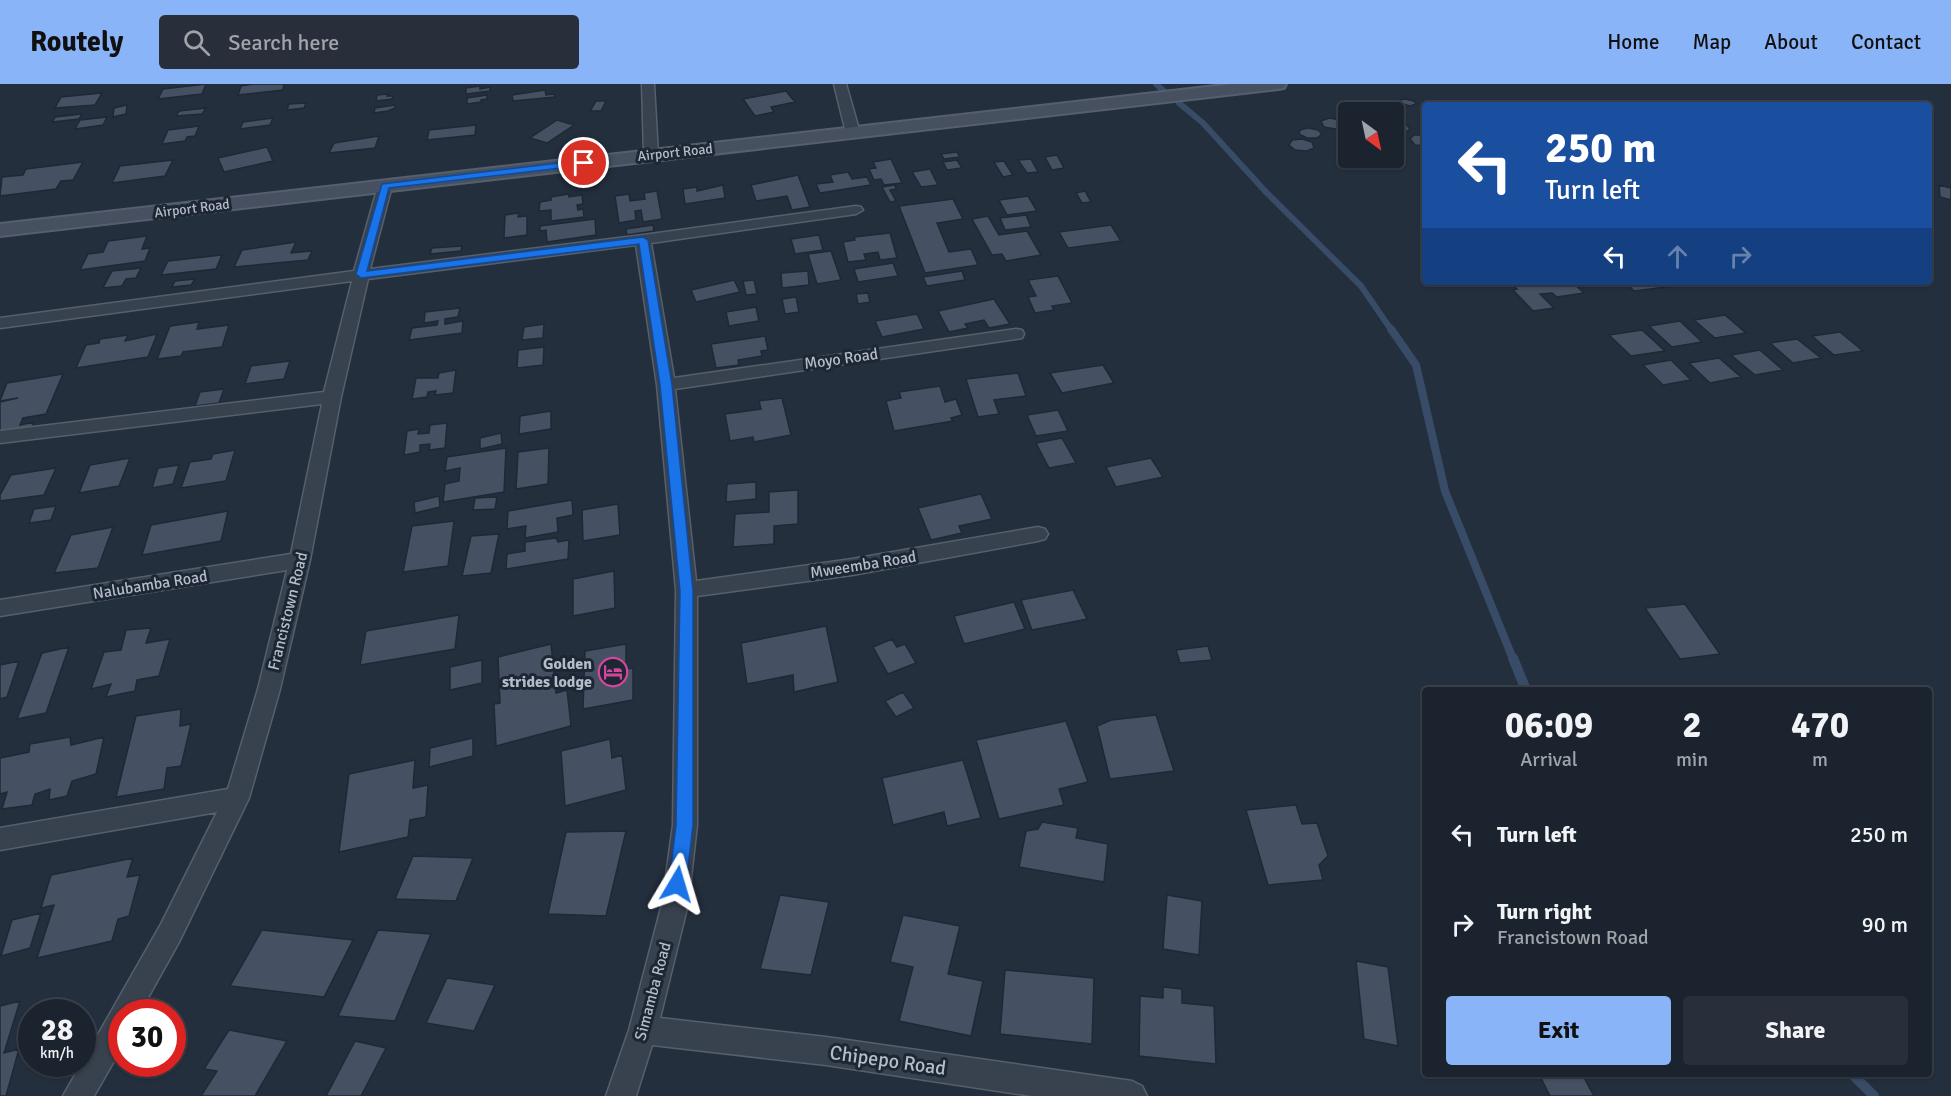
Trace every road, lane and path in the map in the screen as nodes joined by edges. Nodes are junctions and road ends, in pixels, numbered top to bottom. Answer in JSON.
{"nodes":[{"id":1,"x":648,"y":84,"type":"edge"},
{"id":2,"x":840,"y":84,"type":"edge"},
{"id":3,"x":1278,"y":84,"type":"edge"},
{"id":4,"x":853,"y":133,"type":"junction"},
{"id":5,"x":651,"y":155,"type":"junction"},
{"id":6,"x":385,"y":186,"type":"junction"},
{"id":7,"x":856,"y":210,"type":"dead end"},
{"id":8,"x":0,"y":230,"type":"edge"},
{"id":9,"x":643,"y":240,"type":"junction"},
{"id":10,"x":361,"y":274,"type":"junction"},
{"id":11,"x":0,"y":323,"type":"edge"},
{"id":12,"x":1016,"y":334,"type":"dead end"},
{"id":13,"x":666,"y":385,"type":"junction"},
{"id":14,"x":332,"y":397,"type":"junction"},
{"id":15,"x":0,"y":437,"type":"edge"},
{"id":16,"x":1038,"y":534,"type":"dead end"},
{"id":17,"x":300,"y":560,"type":"junction"},
{"id":18,"x":687,"y":591,"type":"junction"},
{"id":19,"x":0,"y":608,"type":"edge"},
{"id":20,"x":237,"y":798,"type":"junction"},
{"id":21,"x":0,"y":839,"type":"edge"},
{"id":22,"x":132,"y":999,"type":"edge"},
{"id":23,"x":643,"y":1030,"type":"junction"},
{"id":24,"x":108,"y":1043,"type":"edge"},
{"id":25,"x":78,"y":1096,"type":"edge"},
{"id":26,"x":621,"y":1096,"type":"edge"},
{"id":27,"x":1132,"y":1096,"type":"edge"}],
"edges":[{"from":1,"to":5,"type":"street"},
{"from":2,"to":4,"type":"street"},
{"from":3,"to":4,"type":"street","name":"Airport Road"},
{"from":4,"to":5,"type":"street","name":"Airport Road"},
{"from":5,"to":6,"type":"street","name":"Airport Road"},
{"from":6,"to":8,"type":"street","name":"Airport Road"},
{"from":6,"to":10,"type":"street","name":"Francistown Road"},
{"from":7,"to":9,"type":"street"},
{"from":9,"to":10,"type":"street"},
{"from":9,"to":13,"type":"street","name":"Simamba Road"},
{"from":10,"to":11,"type":"street"},
{"from":10,"to":14,"type":"street","name":"Francistown Road"},
{"from":12,"to":13,"type":"street","name":"Moyo Road"},
{"from":13,"to":18,"type":"street","name":"Simamba Road"},
{"from":14,"to":15,"type":"street"},
{"from":14,"to":17,"type":"street","name":"Francistown Road"},
{"from":16,"to":18,"type":"street","name":"Mweemba Road"},
{"from":17,"to":19,"type":"street","name":"Nalubamba Road"},
{"from":17,"to":20,"type":"street","name":"Francistown Road"},
{"from":18,"to":23,"type":"street","name":"Simamba Road"},
{"from":20,"to":21,"type":"street"},
{"from":20,"to":22,"type":"street","name":"Francistown Road"},
{"from":23,"to":26,"type":"street","name":"Simamba Road"},
{"from":23,"to":27,"type":"street","name":"Chipepo Road"},
{"from":24,"to":25,"type":"street"}]}
